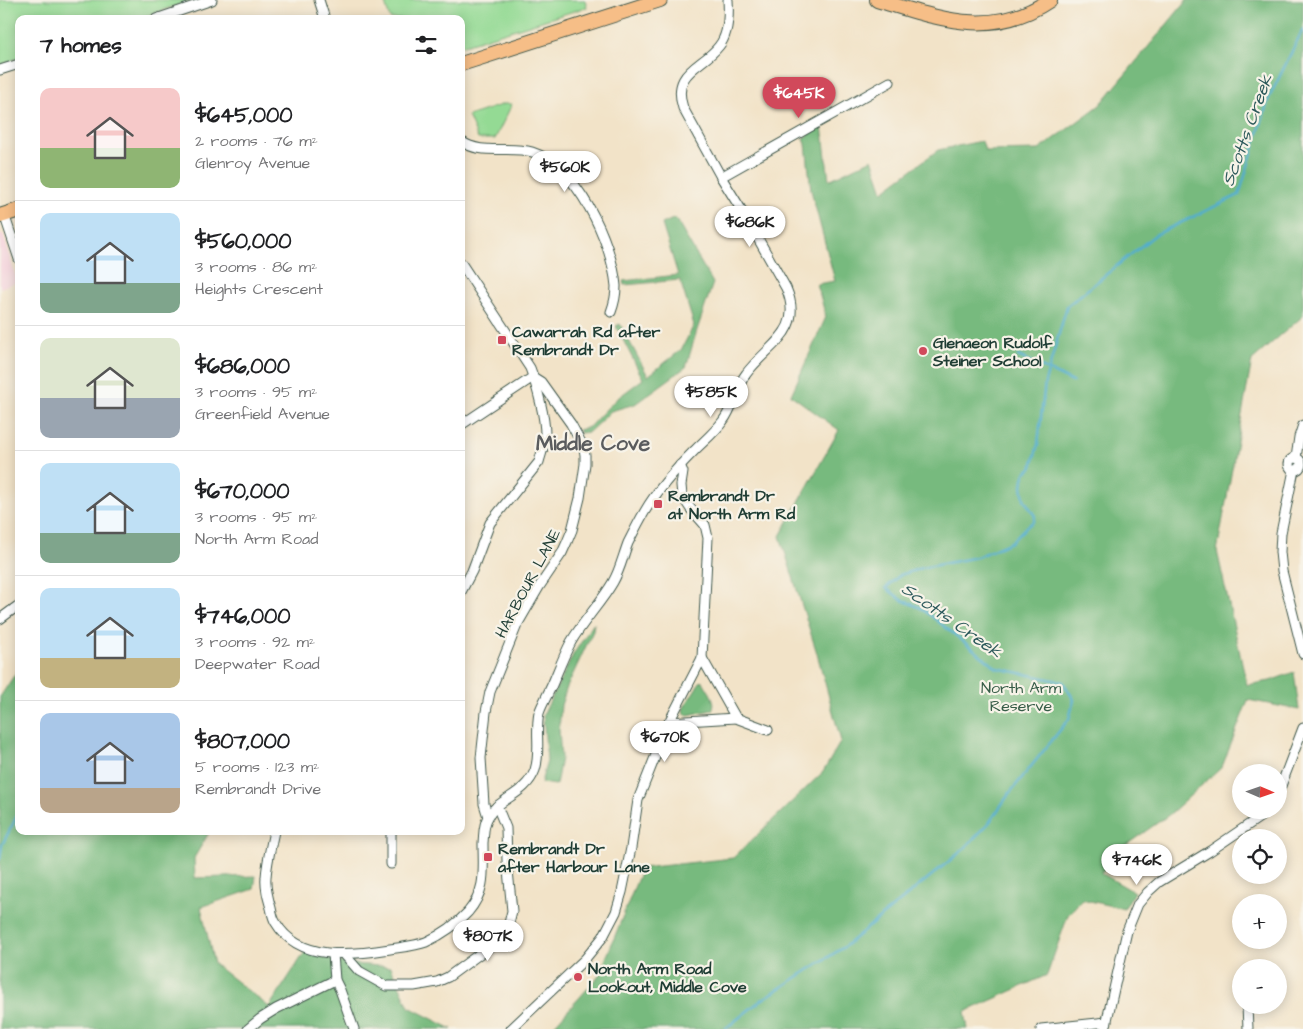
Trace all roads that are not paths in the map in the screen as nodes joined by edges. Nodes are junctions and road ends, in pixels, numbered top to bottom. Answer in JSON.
{"nodes":[{"id":1,"x":212,"y":0,"type":"edge"},
{"id":2,"x":319,"y":0,"type":"edge"},
{"id":3,"x":660,"y":0,"type":"edge"},
{"id":4,"x":728,"y":0,"type":"edge"},
{"id":5,"x":877,"y":0,"type":"edge"},
{"id":6,"x":1050,"y":0,"type":"edge"},
{"id":7,"x":168,"y":15,"type":"edge"},
{"id":8,"x":324,"y":15,"type":"edge"},
{"id":9,"x":465,"y":63,"type":"edge"},
{"id":10,"x":15,"y":65,"type":"edge"},
{"id":11,"x":0,"y":70,"type":"edge"},
{"id":12,"x":890,"y":82,"type":"dead end"},
{"id":13,"x":465,"y":144,"type":"edge"},
{"id":14,"x":720,"y":176,"type":"junction"},
{"id":15,"x":15,"y":211,"type":"edge"},
{"id":16,"x":2,"y":215,"type":"edge"},
{"id":17,"x":15,"y":249,"type":"edge"},
{"id":18,"x":465,"y":269,"type":"edge"},
{"id":19,"x":611,"y":312,"type":"dead end"},
{"id":20,"x":533,"y":377,"type":"junction"},
{"id":21,"x":465,"y":423,"type":"edge"},
{"id":22,"x":1303,"y":425,"type":"edge"},
{"id":23,"x":680,"y":464,"type":"junction"},
{"id":24,"x":1298,"y":464,"type":"edge"},
{"id":25,"x":465,"y":584,"type":"edge"},
{"id":26,"x":15,"y":608,"type":"edge"},
{"id":27,"x":0,"y":619,"type":"edge"},
{"id":28,"x":1303,"y":654,"type":"edge"},
{"id":29,"x":702,"y":658,"type":"junction"},
{"id":30,"x":736,"y":718,"type":"junction"},
{"id":31,"x":668,"y":722,"type":"junction"},
{"id":32,"x":1303,"y":728,"type":"edge"},
{"id":33,"x":768,"y":730,"type":"dead end"},
{"id":34,"x":1288,"y":767,"type":"edge"},
{"id":35,"x":497,"y":806,"type":"junction"},
{"id":36,"x":488,"y":817,"type":"junction"},
{"id":37,"x":1257,"y":819,"type":"edge"},
{"id":38,"x":273,"y":835,"type":"edge"},
{"id":39,"x":391,"y":835,"type":"edge"},
{"id":40,"x":391,"y":864,"type":"dead end"},
{"id":41,"x":333,"y":954,"type":"junction"},
{"id":42,"x":344,"y":954,"type":"junction"},
{"id":43,"x":334,"y":980,"type":"junction"},
{"id":44,"x":1247,"y":1014,"type":"edge"},
{"id":45,"x":1106,"y":1025,"type":"edge"},
{"id":46,"x":248,"y":1029,"type":"edge"},
{"id":47,"x":354,"y":1029,"type":"edge"},
{"id":48,"x":511,"y":1029,"type":"edge"},
{"id":49,"x":1041,"y":1029,"type":"edge"},
{"id":50,"x":1248,"y":1029,"type":"edge"}],
"edges":[{"from":1,"to":7,"type":"street"},
{"from":2,"to":8,"type":"street"},
{"from":3,"to":9,"type":"main road"},
{"from":4,"to":14,"type":"street"},
{"from":5,"to":6,"type":"main road"},
{"from":10,"to":11,"type":"street"},
{"from":12,"to":14,"type":"street"},
{"from":13,"to":19,"type":"street"},
{"from":14,"to":23,"type":"street"},
{"from":15,"to":16,"type":"main road"},
{"from":16,"to":17,"type":"street"},
{"from":18,"to":20,"type":"street"},
{"from":20,"to":21,"type":"street"},
{"from":20,"to":25,"type":"street"},
{"from":20,"to":36,"type":"street","name":"HARBOUR LANE"},
{"from":22,"to":24,"type":"street"},
{"from":23,"to":29,"type":"street"},
{"from":23,"to":35,"type":"street"},
{"from":24,"to":28,"type":"street"},
{"from":26,"to":27,"type":"street"},
{"from":29,"to":30,"type":"street"},
{"from":29,"to":31,"type":"street"},
{"from":30,"to":31,"type":"street"},
{"from":30,"to":33,"type":"street"},
{"from":31,"to":48,"type":"street"},
{"from":32,"to":34,"type":"street"},
{"from":35,"to":36,"type":"street"},
{"from":35,"to":42,"type":"street"},
{"from":36,"to":42,"type":"street"},
{"from":37,"to":45,"type":"street"},
{"from":38,"to":41,"type":"street"},
{"from":39,"to":40,"type":"street"},
{"from":41,"to":42,"type":"street"},
{"from":41,"to":43,"type":"street"},
{"from":43,"to":46,"type":"street"},
{"from":43,"to":47,"type":"street"},
{"from":44,"to":50,"type":"street"},
{"from":45,"to":49,"type":"street"}]}
